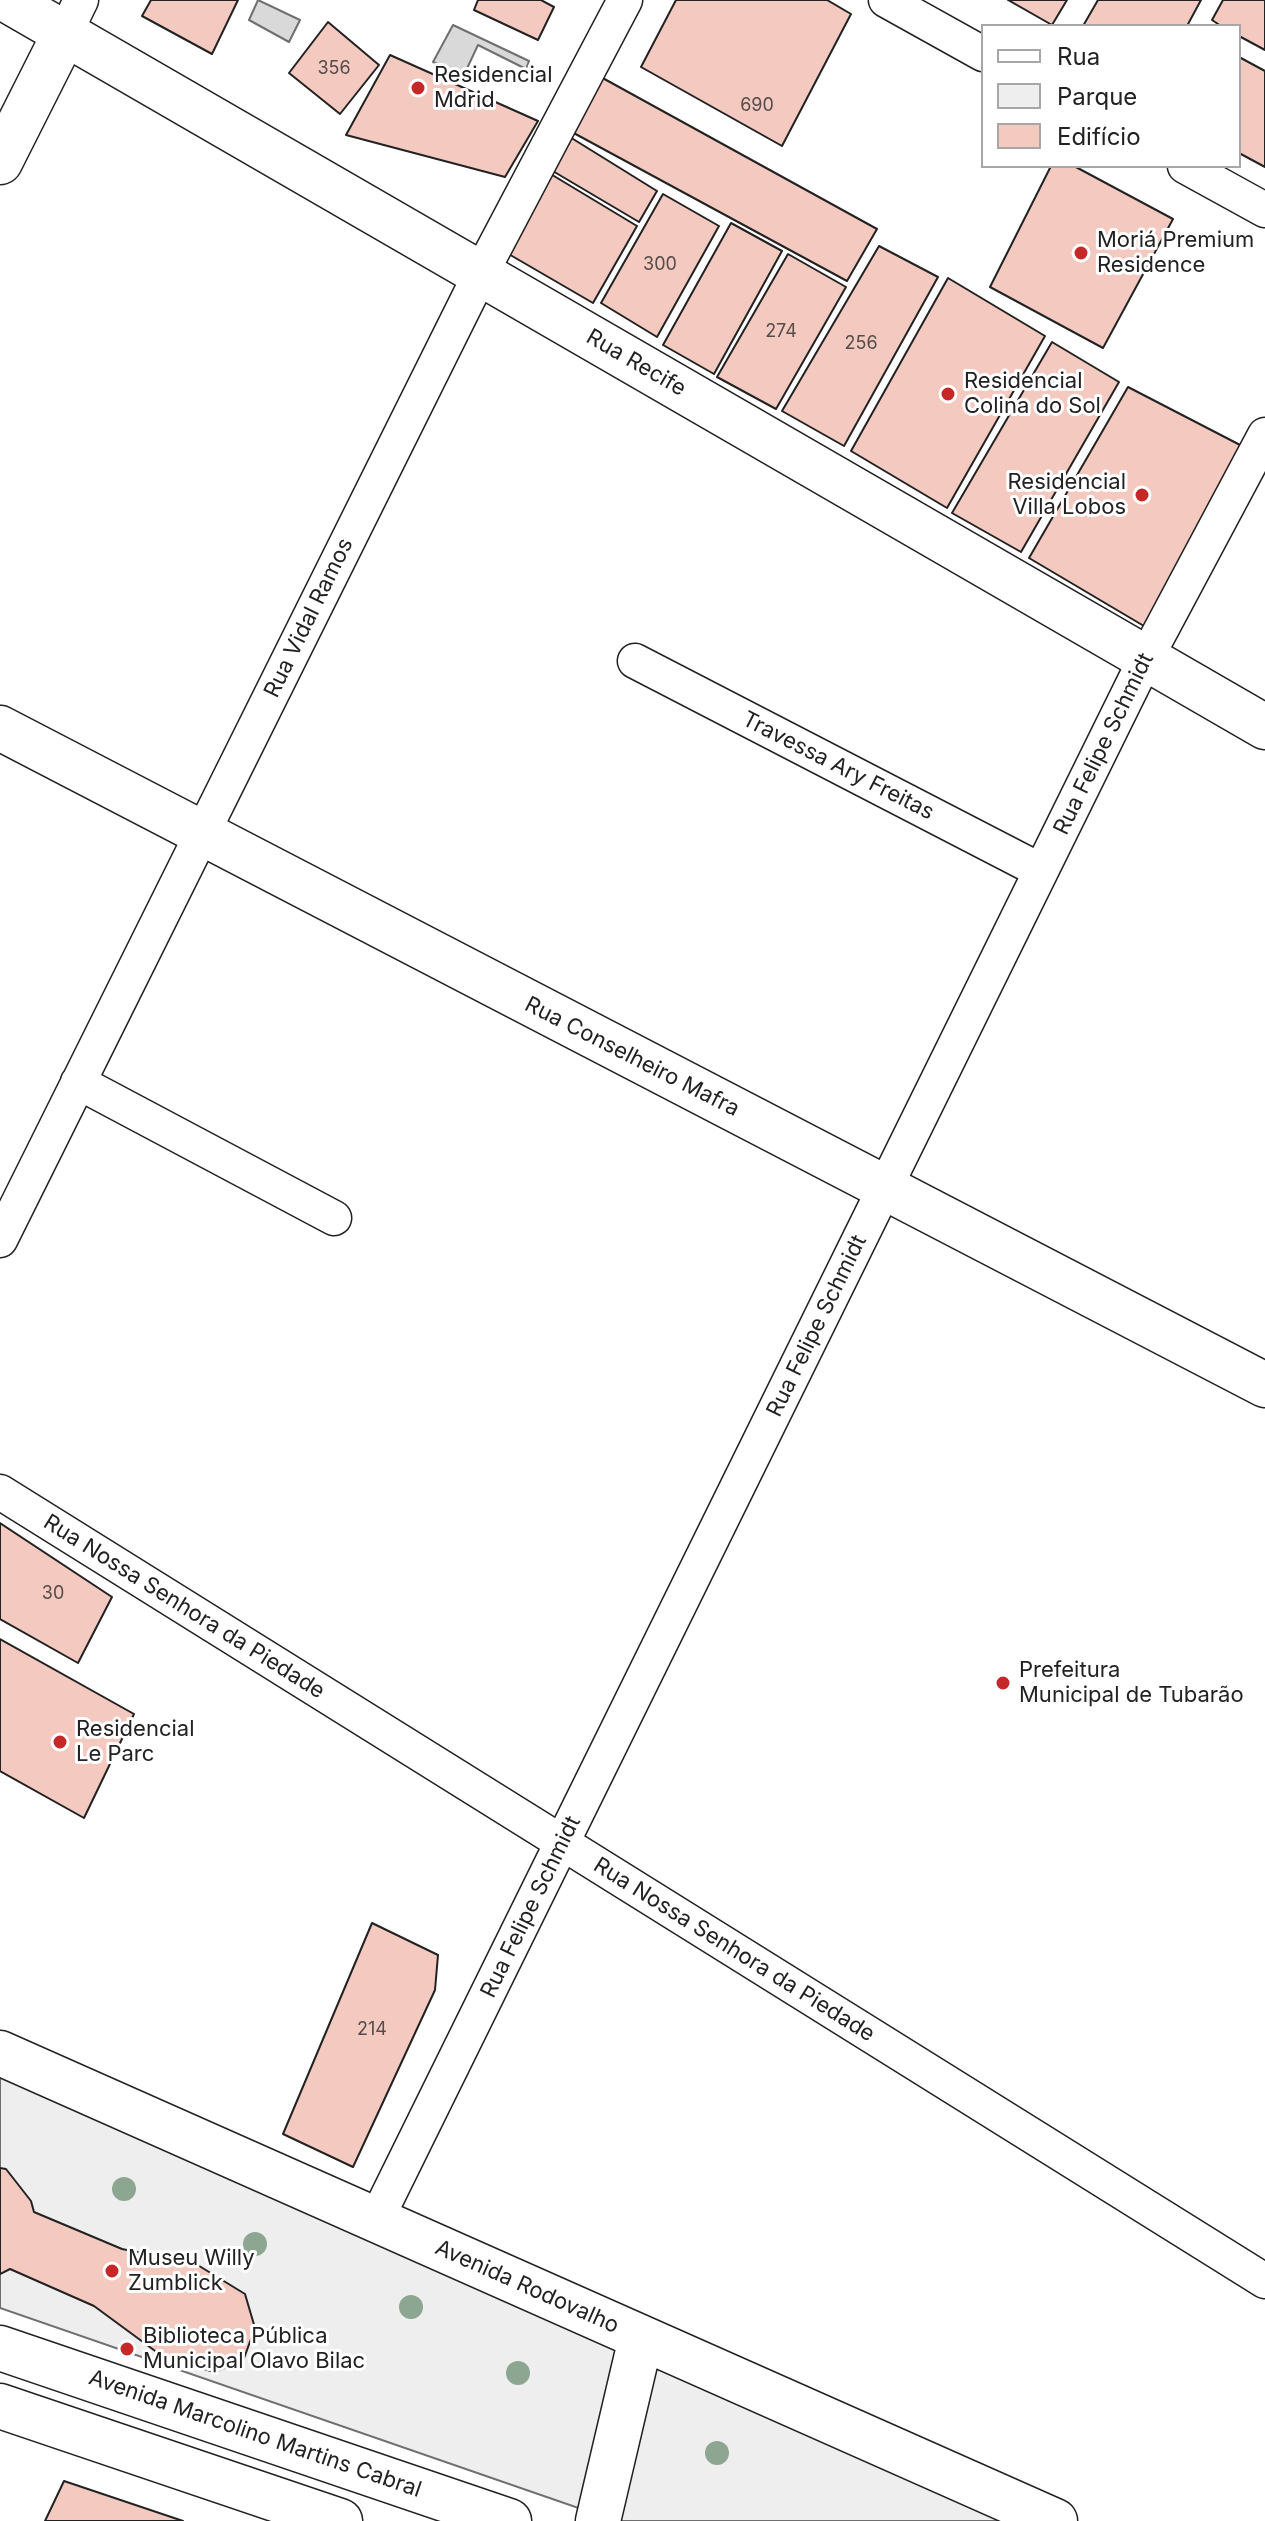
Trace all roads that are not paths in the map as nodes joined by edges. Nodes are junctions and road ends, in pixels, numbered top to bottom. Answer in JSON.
{"nodes":[{"id":1,"x":7,"y":0,"type":"edge"},
{"id":2,"x":625,"y":0,"type":"edge"},
{"id":3,"x":886,"y":0,"type":"edge"},
{"id":4,"x":73,"y":17,"type":"edge"},
{"id":5,"x":981,"y":53,"type":"edge"},
{"id":6,"x":0,"y":162,"type":"edge"},
{"id":7,"x":1189,"y":168,"type":"edge"},
{"id":8,"x":1265,"y":210,"type":"edge"},
{"id":9,"x":481,"y":273,"type":"junction"},
{"id":10,"x":1265,"y":435,"type":"edge"},
{"id":11,"x":1146,"y":658,"type":"junction"},
{"id":12,"x":635,"y":661,"type":"dead end"},
{"id":13,"x":1265,"y":727,"type":"edge"},
{"id":14,"x":0,"y":728,"type":"edge"},
{"id":15,"x":202,"y":833,"type":"junction"},
{"id":16,"x":1041,"y":871,"type":"junction"},
{"id":17,"x":78,"y":1082,"type":"junction"},
{"id":18,"x":885,"y":1188,"type":"junction"},
{"id":19,"x":334,"y":1218,"type":"dead end"},
{"id":20,"x":0,"y":1240,"type":"edge"},
{"id":21,"x":1265,"y":1385,"type":"edge"},
{"id":22,"x":0,"y":1492,"type":"edge"},
{"id":23,"x":562,"y":1843,"type":"junction"},
{"id":24,"x":0,"y":2053,"type":"edge"},
{"id":25,"x":376,"y":2220,"type":"junction"},
{"id":26,"x":1265,"y":2281,"type":"edge"},
{"id":27,"x":641,"y":2338,"type":"junction"},
{"id":28,"x":0,"y":2348,"type":"edge"},
{"id":29,"x":0,"y":2406,"type":"edge"},
{"id":30,"x":340,"y":2521,"type":"edge"},
{"id":31,"x":509,"y":2521,"type":"edge"},
{"id":32,"x":598,"y":2521,"type":"edge"},
{"id":33,"x":1055,"y":2521,"type":"edge"}],
"edges":[{"from":1,"to":4,"type":"street","name":"Rua Recife"},
{"from":2,"to":9,"type":"street","name":"Rua Vidal Ramos"},
{"from":3,"to":5,"type":"street"},
{"from":4,"to":6,"type":"street"},
{"from":4,"to":9,"type":"street","name":"Rua Recife"},
{"from":7,"to":8,"type":"street"},
{"from":9,"to":11,"type":"street","name":"Rua Recife"},
{"from":9,"to":15,"type":"street","name":"Rua Vidal Ramos"},
{"from":10,"to":11,"type":"street","name":"Rua Felipe Schmidt"},
{"from":11,"to":13,"type":"street","name":"Rua Recife"},
{"from":11,"to":16,"type":"street","name":"Rua Felipe Schmidt"},
{"from":12,"to":16,"type":"street","name":"Travessa Ary Freitas"},
{"from":14,"to":15,"type":"street","name":"Rua Conselheiro Mafra"},
{"from":15,"to":17,"type":"street","name":"Rua Vidal Ramos"},
{"from":15,"to":18,"type":"street","name":"Rua Conselheiro Mafra"},
{"from":16,"to":18,"type":"street","name":"Rua Felipe Schmidt"},
{"from":17,"to":19,"type":"street"},
{"from":17,"to":20,"type":"street","name":"Rua Vidal Ramos"},
{"from":18,"to":21,"type":"street","name":"Rua Conselheiro Mafra"},
{"from":18,"to":23,"type":"street","name":"Rua Felipe Schmidt"},
{"from":22,"to":23,"type":"street","name":"Rua Nossa Senhora da Piedade"},
{"from":23,"to":25,"type":"street","name":"Rua Felipe Schmidt"},
{"from":23,"to":26,"type":"street","name":"Rua Nossa Senhora da Piedade"},
{"from":24,"to":25,"type":"street","name":"Avenida Rodovalho"},
{"from":25,"to":27,"type":"street","name":"Avenida Rodovalho"},
{"from":27,"to":32,"type":"street"},
{"from":27,"to":33,"type":"street","name":"Avenida Rodovalho"},
{"from":28,"to":31,"type":"street","name":"Avenida Marcolino Martins Cabral"},
{"from":29,"to":30,"type":"street"}]}
